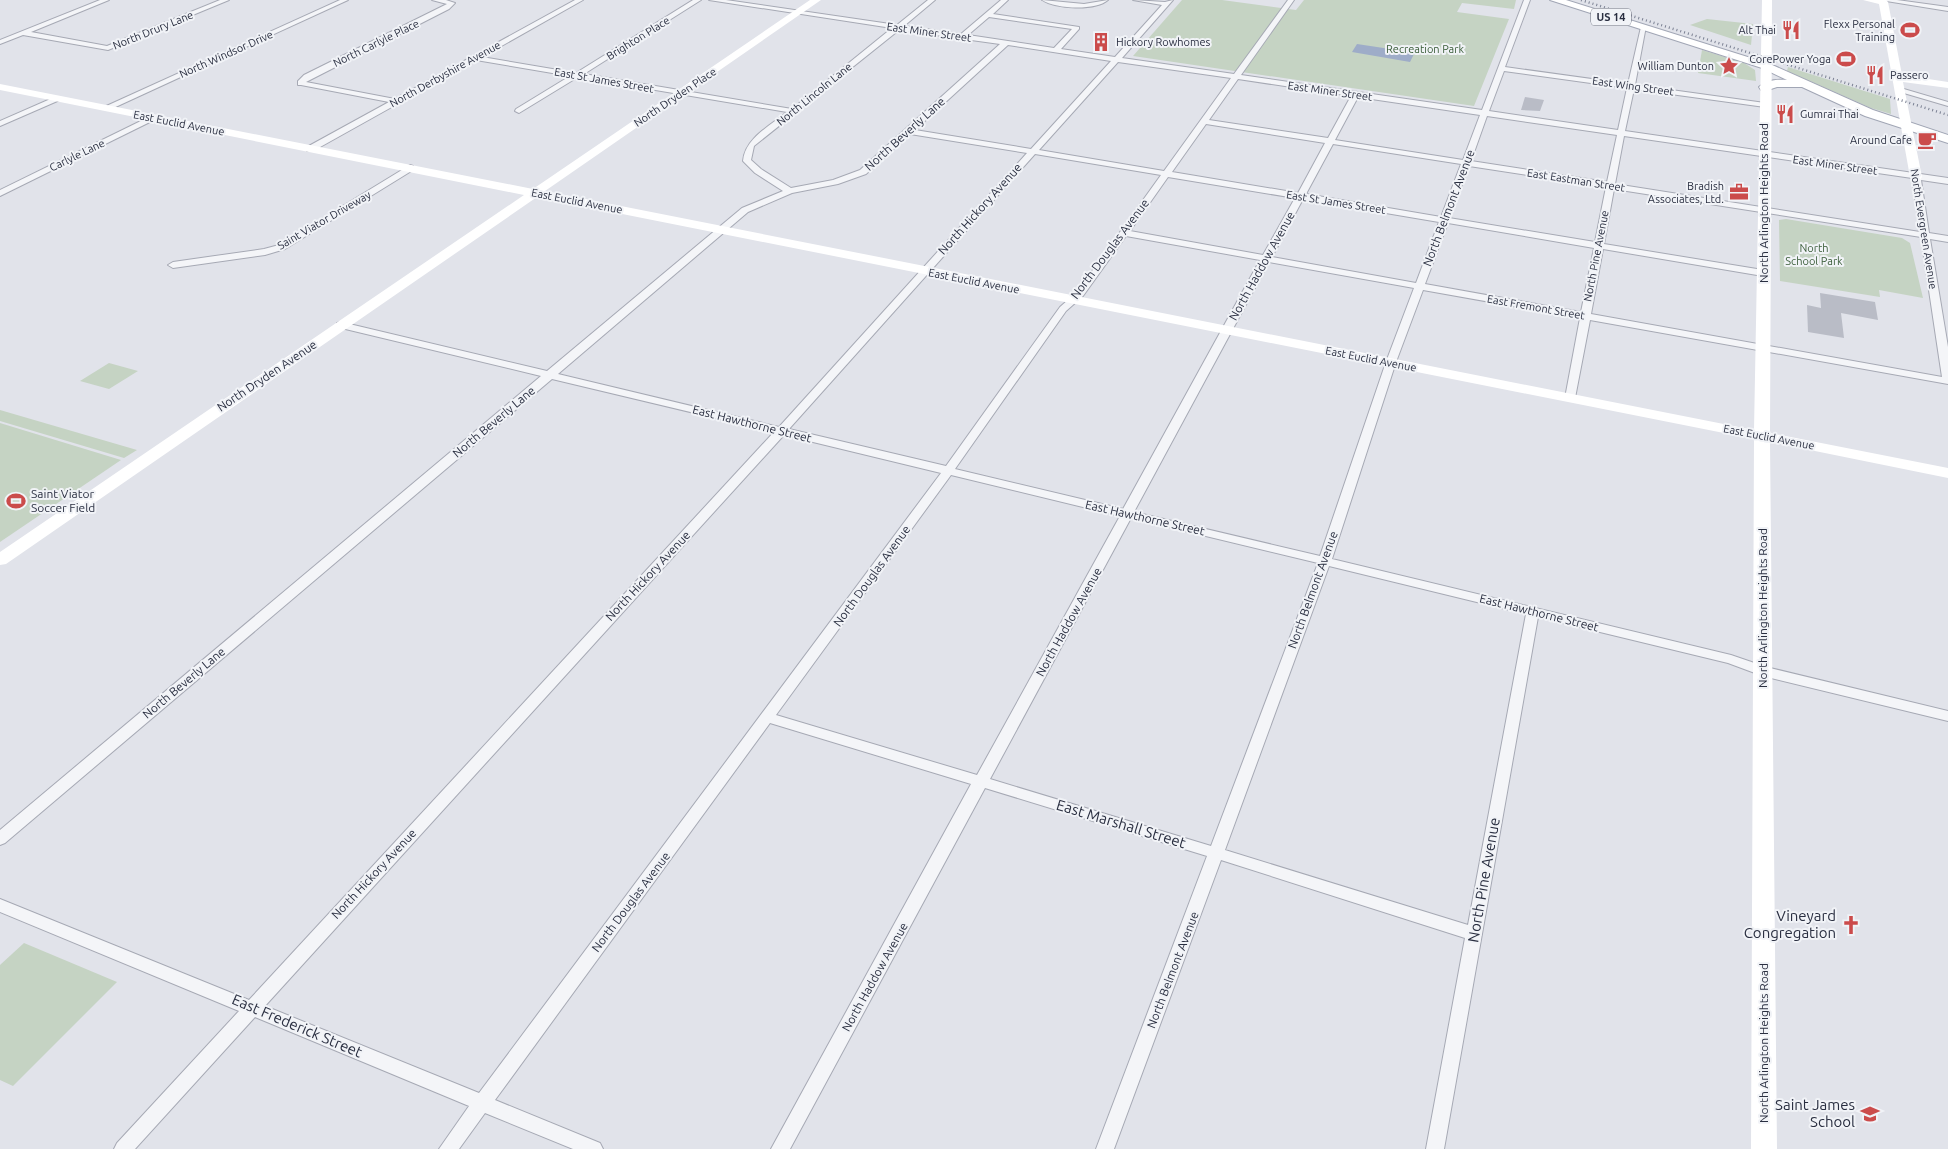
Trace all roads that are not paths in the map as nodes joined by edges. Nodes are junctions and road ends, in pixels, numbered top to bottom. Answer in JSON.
{"nodes":[{"id":1,"x":106,"y":0,"type":"edge"},
{"id":2,"x":226,"y":0,"type":"edge"},
{"id":3,"x":345,"y":0,"type":"edge"},
{"id":4,"x":435,"y":0,"type":"edge"},
{"id":5,"x":580,"y":0,"type":"edge"},
{"id":6,"x":698,"y":0,"type":"edge"},
{"id":7,"x":712,"y":0,"type":"edge"},
{"id":8,"x":816,"y":0,"type":"edge"},
{"id":9,"x":932,"y":0,"type":"edge"},
{"id":10,"x":1005,"y":0,"type":"edge"},
{"id":11,"x":1045,"y":0,"type":"edge"},
{"id":12,"x":1105,"y":0,"type":"edge"},
{"id":13,"x":1136,"y":0,"type":"edge"},
{"id":14,"x":1290,"y":0,"type":"edge"},
{"id":15,"x":1527,"y":0,"type":"edge"},
{"id":16,"x":1555,"y":0,"type":"edge"},
{"id":17,"x":1767,"y":0,"type":"edge"},
{"id":18,"x":1868,"y":0,"type":"edge"},
{"id":19,"x":1883,"y":1,"type":"edge"},
{"id":20,"x":1169,"y":2,"type":"edge"},
{"id":21,"x":1948,"y":9,"type":"edge"},
{"id":22,"x":798,"y":13,"type":"junction"},
{"id":23,"x":988,"y":15,"type":"junction"},
{"id":24,"x":898,"y":27,"type":"junction"},
{"id":25,"x":1644,"y":27,"type":"junction"},
{"id":26,"x":23,"y":33,"type":"junction"},
{"id":27,"x":962,"y":37,"type":"junction"},
{"id":28,"x":0,"y":42,"type":"edge"},
{"id":29,"x":1006,"y":43,"type":"junction"},
{"id":30,"x":1056,"y":50,"type":"junction"},
{"id":31,"x":476,"y":58,"type":"junction"},
{"id":32,"x":1117,"y":59,"type":"junction"},
{"id":33,"x":1766,"y":66,"type":"junction"},
{"id":34,"x":1502,"y":69,"type":"junction"},
{"id":35,"x":577,"y":75,"type":"junction"},
{"id":36,"x":1235,"y":77,"type":"junction"},
{"id":37,"x":1806,"y":84,"type":"junction"},
{"id":38,"x":1900,"y":84,"type":"junction"},
{"id":39,"x":1948,"y":85,"type":"edge"},
{"id":40,"x":1630,"y":86,"type":"junction"},
{"id":41,"x":0,"y":87,"type":"edge"},
{"id":42,"x":1765,"y":87,"type":"junction"},
{"id":43,"x":682,"y":93,"type":"junction"},
{"id":44,"x":1356,"y":94,"type":"junction"},
{"id":45,"x":58,"y":99,"type":"junction"},
{"id":46,"x":395,"y":102,"type":"junction"},
{"id":47,"x":1948,"y":104,"type":"edge"},
{"id":48,"x":1764,"y":105,"type":"junction"},
{"id":49,"x":106,"y":108,"type":"junction"},
{"id":50,"x":520,"y":112,"type":"dead end"},
{"id":51,"x":792,"y":112,"type":"junction"},
{"id":52,"x":1484,"y":113,"type":"junction"},
{"id":53,"x":154,"y":118,"type":"junction"},
{"id":54,"x":1203,"y":122,"type":"junction"},
{"id":55,"x":0,"y":124,"type":"edge"},
{"id":56,"x":1907,"y":126,"type":"junction"},
{"id":57,"x":909,"y":131,"type":"junction"},
{"id":58,"x":1620,"y":133,"type":"junction"},
{"id":59,"x":1948,"y":139,"type":"edge"},
{"id":60,"x":1332,"y":142,"type":"junction"},
{"id":61,"x":310,"y":148,"type":"junction"},
{"id":62,"x":1032,"y":151,"type":"junction"},
{"id":63,"x":1764,"y":154,"type":"junction"},
{"id":64,"x":1467,"y":163,"type":"junction"},
{"id":65,"x":410,"y":168,"type":"junction"},
{"id":66,"x":1166,"y":174,"type":"junction"},
{"id":67,"x":1916,"y":176,"type":"junction"},
{"id":68,"x":1948,"y":181,"type":"edge"},
{"id":69,"x":1609,"y":185,"type":"junction"},
{"id":70,"x":790,"y":191,"type":"junction"},
{"id":71,"x":534,"y":192,"type":"junction"},
{"id":72,"x":0,"y":193,"type":"edge"},
{"id":73,"x":1301,"y":196,"type":"junction"},
{"id":74,"x":1764,"y":210,"type":"junction"},
{"id":75,"x":1446,"y":220,"type":"junction"},
{"id":76,"x":722,"y":230,"type":"junction"},
{"id":77,"x":1124,"y":233,"type":"junction"},
{"id":78,"x":1924,"y":235,"type":"junction"},
{"id":79,"x":1948,"y":238,"type":"edge"},
{"id":80,"x":1600,"y":246,"type":"junction"},
{"id":81,"x":1265,"y":258,"type":"junction"},
{"id":82,"x":172,"y":265,"type":"dead end"},
{"id":83,"x":924,"y":271,"type":"junction"},
{"id":84,"x":1763,"y":273,"type":"junction"},
{"id":85,"x":1419,"y":286,"type":"junction"},
{"id":86,"x":1073,"y":300,"type":"junction"},
{"id":87,"x":1937,"y":304,"type":"junction"},
{"id":88,"x":1948,"y":305,"type":"edge"},
{"id":89,"x":1585,"y":316,"type":"junction"},
{"id":90,"x":341,"y":325,"type":"junction"},
{"id":91,"x":1226,"y":330,"type":"junction"},
{"id":92,"x":1763,"y":348,"type":"junction"},
{"id":93,"x":1391,"y":362,"type":"junction"},
{"id":94,"x":549,"y":375,"type":"junction"},
{"id":95,"x":1948,"y":380,"type":"edge"},
{"id":96,"x":1570,"y":398,"type":"junction"},
{"id":97,"x":781,"y":431,"type":"junction"},
{"id":98,"x":1762,"y":435,"type":"junction"},
{"id":99,"x":949,"y":471,"type":"junction"},
{"id":100,"x":1948,"y":473,"type":"edge"},
{"id":101,"x":1128,"y":514,"type":"junction"},
{"id":102,"x":0,"y":560,"type":"edge"},
{"id":103,"x":1325,"y":561,"type":"junction"},
{"id":104,"x":1533,"y":611,"type":"junction"},
{"id":105,"x":1763,"y":672,"type":"junction"},
{"id":106,"x":1948,"y":716,"type":"edge"},
{"id":107,"x":768,"y":717,"type":"junction"},
{"id":108,"x":981,"y":783,"type":"junction"},
{"id":109,"x":0,"y":839,"type":"edge"},
{"id":110,"x":1217,"y":853,"type":"junction"},
{"id":111,"x":0,"y":905,"type":"edge"},
{"id":112,"x":1474,"y":934,"type":"junction"},
{"id":113,"x":252,"y":1007,"type":"junction"},
{"id":114,"x":482,"y":1103,"type":"junction"},
{"id":115,"x":123,"y":1149,"type":"edge"},
{"id":116,"x":448,"y":1149,"type":"edge"},
{"id":117,"x":594,"y":1149,"type":"edge"},
{"id":118,"x":780,"y":1149,"type":"edge"},
{"id":119,"x":1106,"y":1149,"type":"edge"},
{"id":120,"x":1435,"y":1149,"type":"edge"},
{"id":121,"x":1764,"y":1149,"type":"edge"}],
"edges":[{"from":1,"to":26,"type":"street"},
{"from":2,"to":26,"type":"street","name":"North Drury Lane"},
{"from":3,"to":49,"type":"street","name":"North Windsor Drive"},
{"from":4,"to":46,"type":"street","name":"North Carlyle Place"},
{"from":5,"to":31,"type":"street","name":"North Derbyshire Avenue"},
{"from":6,"to":35,"type":"street","name":"Brighton Place"},
{"from":7,"to":22,"type":"street","name":"East Miner Street"},
{"from":8,"to":22,"type":"street","name":"North Dryden Place"},
{"from":9,"to":24,"type":"street","name":"North Lincoln Lane"},
{"from":10,"to":23,"type":"street"},
{"from":11,"to":12,"type":"street"},
{"from":13,"to":20,"type":"street"},
{"from":14,"to":36,"type":"street","name":"North Douglas Avenue"},
{"from":15,"to":34,"type":"street","name":"North Belmont Avenue"},
{"from":16,"to":25,"type":"main road","number":"US 14"},
{"from":17,"to":33,"type":"street","name":"North Arlington Heights Road"},
{"from":18,"to":19,"type":"street"},
{"from":19,"to":21,"type":"street"},
{"from":19,"to":38,"type":"street","name":"North Evergreen Avenue"},
{"from":20,"to":32,"type":"street","name":"North Hickory Avenue"},
{"from":22,"to":24,"type":"street","name":"East Miner Street"},
{"from":22,"to":43,"type":"street","name":"North Dryden Place"},
{"from":23,"to":27,"type":"street"},
{"from":23,"to":30,"type":"street"},
{"from":24,"to":27,"type":"street","name":"East Miner Street"},
{"from":24,"to":51,"type":"street","name":"North Lincoln Lane"},
{"from":25,"to":33,"type":"main road","number":"US 14"},
{"from":25,"to":40,"type":"street","name":"North Pine Avenue"},
{"from":26,"to":28,"type":"street"},
{"from":27,"to":29,"type":"street","name":"East Miner Street"},
{"from":29,"to":30,"type":"street","name":"East Miner Street"},
{"from":29,"to":57,"type":"street","name":"North Beverly Lane"},
{"from":30,"to":32,"type":"street","name":"East Miner Street"},
{"from":31,"to":35,"type":"street","name":"East St James Street"},
{"from":31,"to":46,"type":"street","name":"North Derbyshire Avenue"},
{"from":32,"to":36,"type":"street","name":"East Miner Street"},
{"from":32,"to":62,"type":"street","name":"North Hickory Avenue"},
{"from":33,"to":37,"type":"main road","number":"US 14"},
{"from":33,"to":42,"type":"street","name":"North Arlington Heights Road"},
{"from":34,"to":40,"type":"street","name":"East Wing Street"},
{"from":34,"to":52,"type":"street","name":"North Belmont Avenue"},
{"from":35,"to":43,"type":"street","name":"East St James Street"},
{"from":35,"to":50,"type":"street","name":"Brighton Place"},
{"from":36,"to":44,"type":"street","name":"East Miner Street"},
{"from":36,"to":54,"type":"street","name":"North Douglas Avenue"},
{"from":37,"to":42,"type":"main road"},
{"from":37,"to":56,"type":"main road","number":"US 14"},
{"from":38,"to":39,"type":"street"},
{"from":38,"to":47,"type":"street"},
{"from":38,"to":56,"type":"street","name":"North Evergreen Avenue"},
{"from":40,"to":48,"type":"street","name":"East Wing Street"},
{"from":40,"to":58,"type":"street","name":"North Pine Avenue"},
{"from":41,"to":45,"type":"street","name":"East Euclid Avenue"},
{"from":42,"to":48,"type":"street","name":"North Arlington Heights Road"},
{"from":43,"to":51,"type":"street","name":"East St James Street"},
{"from":43,"to":71,"type":"street","name":"North Dryden Place"},
{"from":44,"to":52,"type":"street","name":"East Miner Street"},
{"from":44,"to":60,"type":"street","name":"North Haddow Avenue"},
{"from":45,"to":49,"type":"street","name":"East Euclid Avenue"},
{"from":45,"to":55,"type":"street"},
{"from":46,"to":61,"type":"street","name":"North Derbyshire Avenue"},
{"from":48,"to":63,"type":"street","name":"North Arlington Heights Road"},
{"from":49,"to":53,"type":"street","name":"East Euclid Avenue"},
{"from":51,"to":70,"type":"street","name":"North Lincoln Lane"},
{"from":52,"to":58,"type":"street","name":"East Miner Street"},
{"from":52,"to":64,"type":"street","name":"North Belmont Avenue"},
{"from":53,"to":61,"type":"street","name":"East Euclid Avenue"},
{"from":53,"to":72,"type":"street","name":"Carlyle Lane"},
{"from":54,"to":60,"type":"street","name":"East Eastman Street"},
{"from":54,"to":66,"type":"street","name":"North Douglas Avenue"},
{"from":56,"to":59,"type":"main road","number":"US 14"},
{"from":56,"to":67,"type":"street","name":"North Evergreen Avenue"},
{"from":57,"to":62,"type":"street","name":"East St James Street"},
{"from":57,"to":70,"type":"street","name":"North Beverly Lane"},
{"from":58,"to":63,"type":"street","name":"East Miner Street"},
{"from":58,"to":69,"type":"street","name":"North Pine Avenue"},
{"from":60,"to":64,"type":"street","name":"East Eastman Street"},
{"from":60,"to":73,"type":"street","name":"North Haddow Avenue"},
{"from":61,"to":65,"type":"street","name":"East Euclid Avenue"},
{"from":62,"to":66,"type":"street","name":"East St James Street"},
{"from":62,"to":83,"type":"street","name":"North Hickory Avenue"},
{"from":63,"to":67,"type":"street","name":"East Miner Street"},
{"from":63,"to":74,"type":"street","name":"North Arlington Heights Road"},
{"from":64,"to":69,"type":"street","name":"East Eastman Street"},
{"from":64,"to":75,"type":"street","name":"North Belmont Avenue"},
{"from":65,"to":71,"type":"street","name":"East Euclid Avenue"},
{"from":65,"to":82,"type":"street","name":"Saint Viator Driveway"},
{"from":66,"to":73,"type":"street","name":"East St James Street"},
{"from":66,"to":77,"type":"street","name":"North Douglas Avenue"},
{"from":67,"to":68,"type":"street","name":"East Miner Street"},
{"from":67,"to":78,"type":"street","name":"North Evergreen Avenue"},
{"from":69,"to":74,"type":"street","name":"East Eastman Street"},
{"from":69,"to":80,"type":"street","name":"North Pine Avenue"},
{"from":70,"to":76,"type":"street","name":"North Beverly Lane"},
{"from":71,"to":76,"type":"street","name":"East Euclid Avenue"},
{"from":71,"to":90,"type":"street","name":"North Dryden Avenue"},
{"from":73,"to":75,"type":"street","name":"East St James Street"},
{"from":73,"to":81,"type":"street","name":"North Haddow Avenue"},
{"from":74,"to":78,"type":"street","name":"East Eastman Street"},
{"from":74,"to":84,"type":"street","name":"North Arlington Heights Road"},
{"from":75,"to":80,"type":"street","name":"East St James Street"},
{"from":75,"to":85,"type":"street","name":"North Belmont Avenue"},
{"from":76,"to":83,"type":"street","name":"East Euclid Avenue"},
{"from":76,"to":94,"type":"street","name":"North Beverly Lane"},
{"from":77,"to":81,"type":"street","name":"East Fremont Street"},
{"from":77,"to":86,"type":"street","name":"North Douglas Avenue"},
{"from":78,"to":79,"type":"street","name":"East Eastman Street"},
{"from":78,"to":87,"type":"street","name":"North Evergreen Avenue"},
{"from":80,"to":84,"type":"street","name":"East St James Street"},
{"from":80,"to":89,"type":"street","name":"North Pine Avenue"},
{"from":81,"to":85,"type":"street","name":"East Fremont Street"},
{"from":81,"to":91,"type":"street","name":"North Haddow Avenue"},
{"from":83,"to":86,"type":"street","name":"East Euclid Avenue"},
{"from":83,"to":97,"type":"street","name":"North Hickory Avenue"},
{"from":84,"to":92,"type":"street","name":"North Arlington Heights Road"},
{"from":85,"to":89,"type":"street","name":"East Fremont Street"},
{"from":85,"to":93,"type":"street","name":"North Belmont Avenue"},
{"from":86,"to":91,"type":"street","name":"East Euclid Avenue"},
{"from":86,"to":99,"type":"street","name":"North Douglas Avenue"},
{"from":87,"to":88,"type":"street"},
{"from":87,"to":95,"type":"street","name":"North Evergreen Avenue"},
{"from":89,"to":92,"type":"street","name":"East Fremont Street"},
{"from":89,"to":96,"type":"street","name":"North Pine Avenue"},
{"from":90,"to":94,"type":"street","name":"East Hawthorne Street"},
{"from":90,"to":102,"type":"street","name":"North Dryden Avenue"},
{"from":91,"to":93,"type":"street","name":"East Euclid Avenue"},
{"from":91,"to":101,"type":"street","name":"North Haddow Avenue"},
{"from":92,"to":95,"type":"street","name":"East Fremont Street"},
{"from":92,"to":98,"type":"street","name":"North Arlington Heights Road"},
{"from":93,"to":96,"type":"street","name":"East Euclid Avenue"},
{"from":93,"to":103,"type":"street","name":"North Belmont Avenue"},
{"from":94,"to":97,"type":"street","name":"East Hawthorne Street"},
{"from":94,"to":109,"type":"street","name":"North Beverly Lane"},
{"from":96,"to":98,"type":"street","name":"East Euclid Avenue"},
{"from":97,"to":99,"type":"street","name":"East Hawthorne Street"},
{"from":97,"to":113,"type":"street","name":"North Hickory Avenue"},
{"from":98,"to":100,"type":"street","name":"East Euclid Avenue"},
{"from":98,"to":105,"type":"street","name":"North Arlington Heights Road"},
{"from":99,"to":101,"type":"street","name":"East Hawthorne Street"},
{"from":99,"to":107,"type":"street","name":"North Douglas Avenue"},
{"from":101,"to":103,"type":"street","name":"East Hawthorne Street"},
{"from":101,"to":108,"type":"street","name":"North Haddow Avenue"},
{"from":103,"to":104,"type":"street","name":"East Hawthorne Street"},
{"from":103,"to":110,"type":"street","name":"North Belmont Avenue"},
{"from":104,"to":105,"type":"street","name":"East Hawthorne Street"},
{"from":104,"to":112,"type":"street","name":"North Pine Avenue"},
{"from":105,"to":106,"type":"street","name":"East Hawthorne Street"},
{"from":105,"to":121,"type":"street","name":"North Arlington Heights Road"},
{"from":107,"to":108,"type":"street","name":"East Marshall Street"},
{"from":107,"to":114,"type":"street","name":"North Douglas Avenue"},
{"from":108,"to":110,"type":"street","name":"East Marshall Street"},
{"from":108,"to":118,"type":"street","name":"North Haddow Avenue"},
{"from":110,"to":112,"type":"street","name":"East Marshall Street"},
{"from":110,"to":119,"type":"street","name":"North Belmont Avenue"},
{"from":111,"to":113,"type":"street","name":"East Frederick Street"},
{"from":112,"to":120,"type":"street","name":"North Pine Avenue"},
{"from":113,"to":114,"type":"street","name":"East Frederick Street"},
{"from":113,"to":115,"type":"street","name":"North Hickory Avenue"},
{"from":114,"to":116,"type":"street","name":"North Douglas Avenue"},
{"from":114,"to":117,"type":"street","name":"East Frederick Street"}]}
